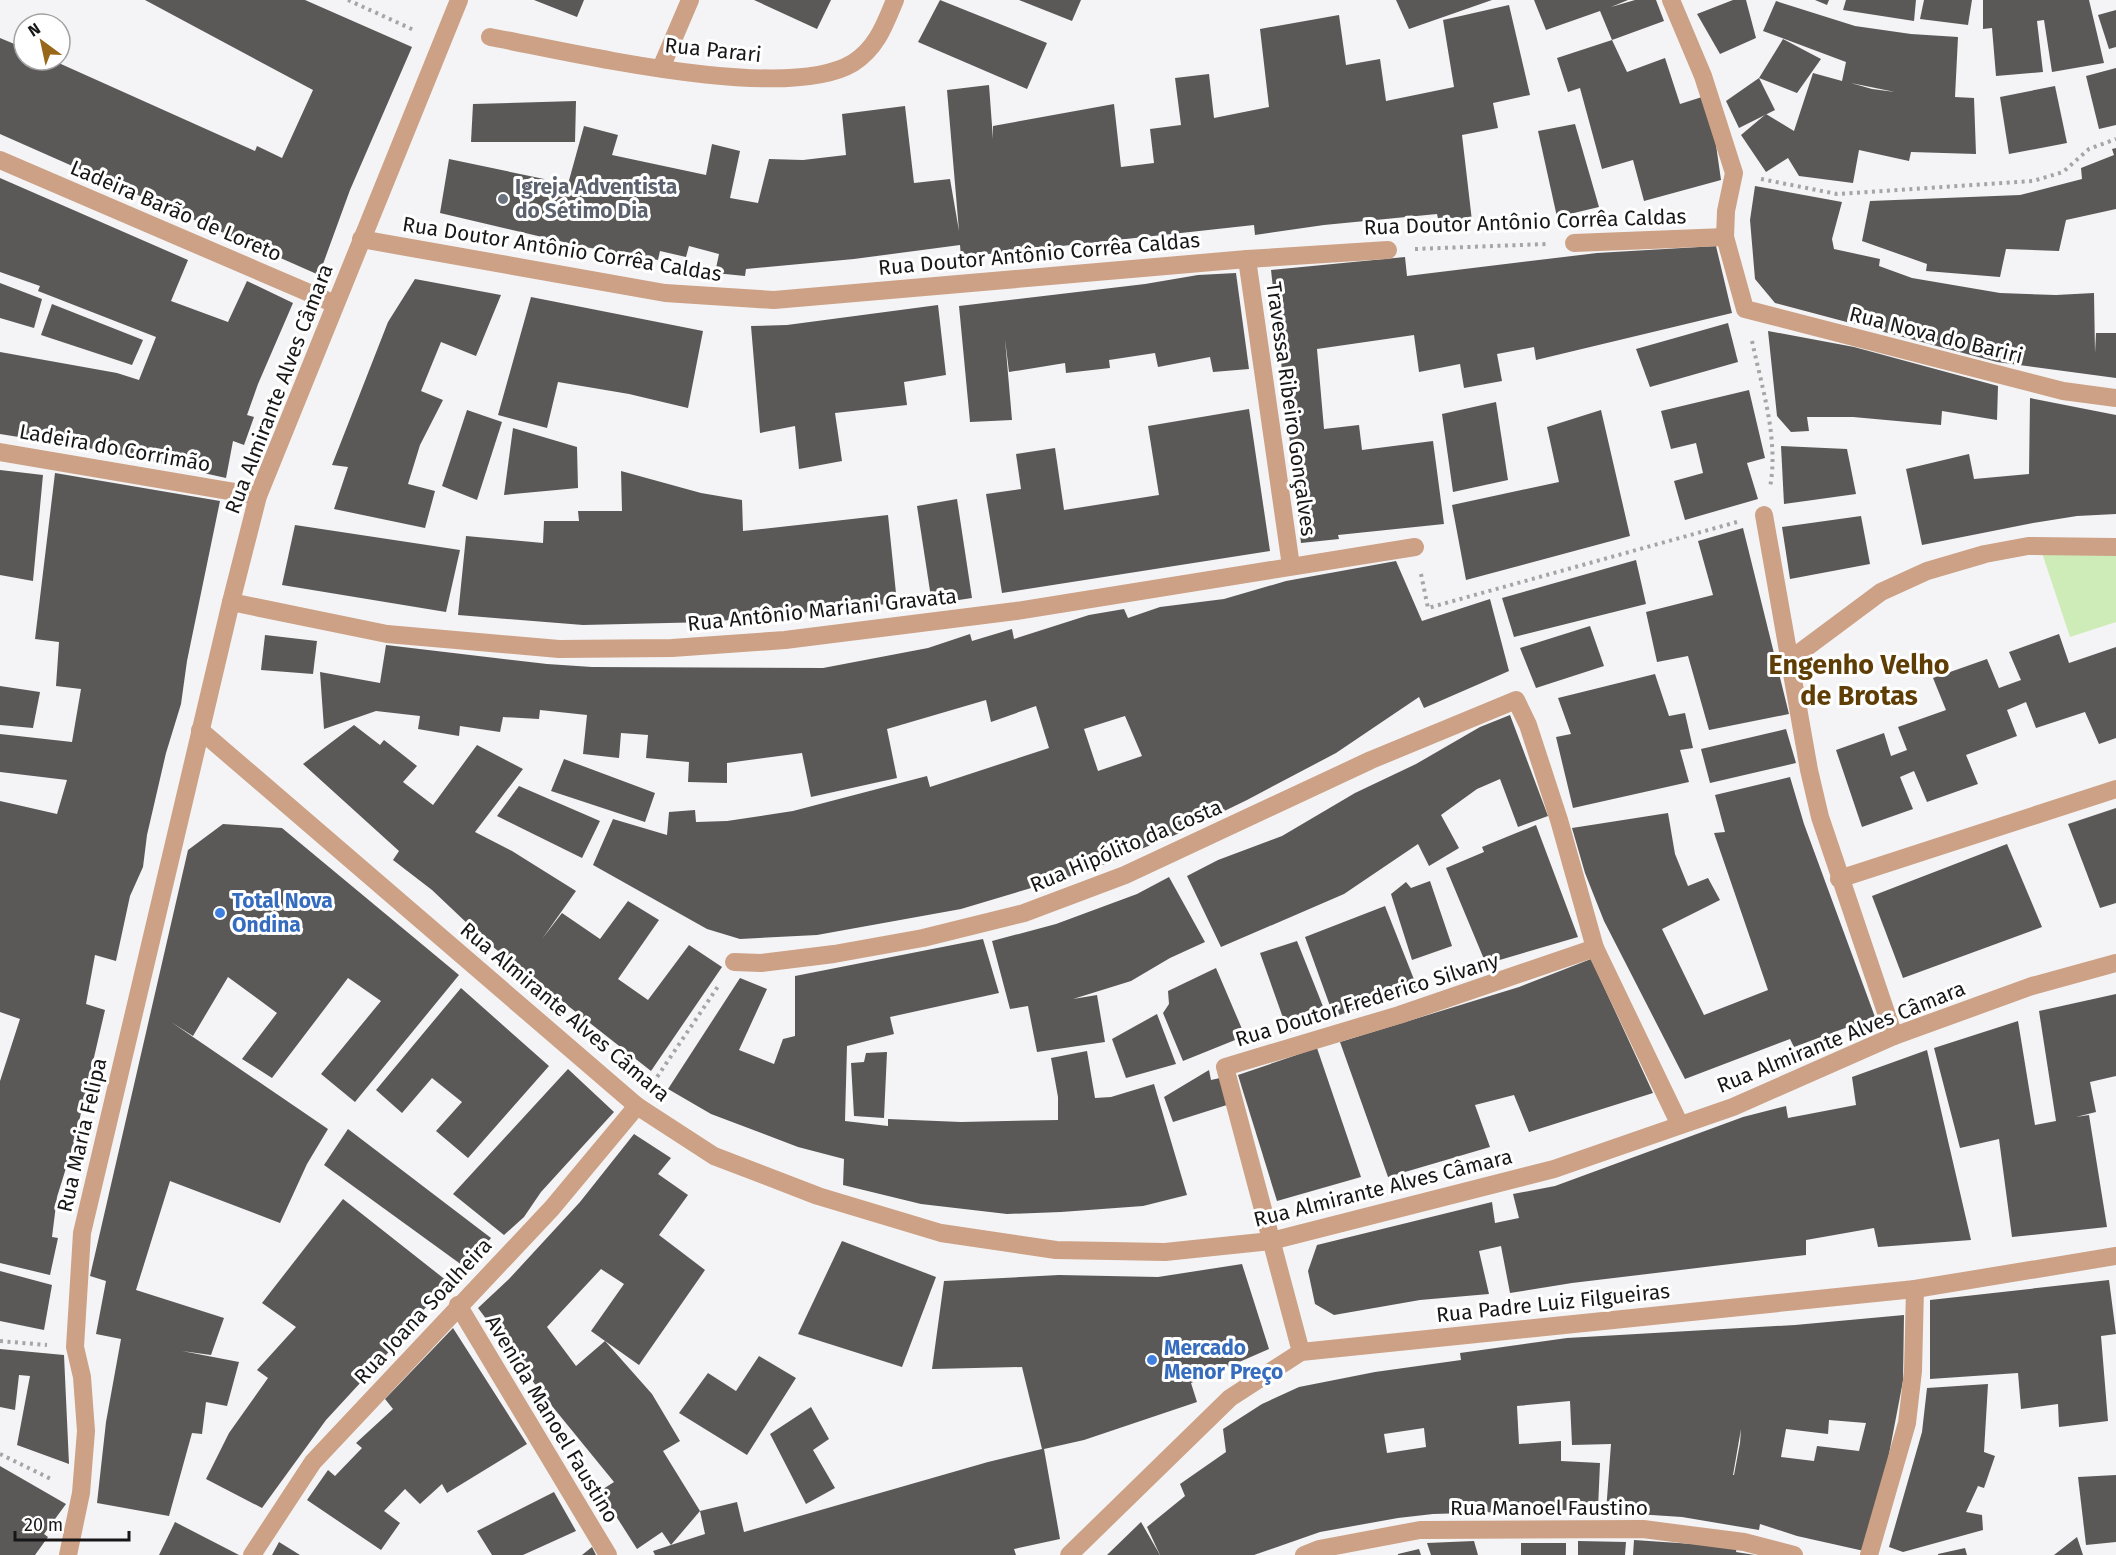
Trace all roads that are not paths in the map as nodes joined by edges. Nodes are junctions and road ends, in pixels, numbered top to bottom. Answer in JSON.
{"nodes":[{"id":1,"x":459,"y":0,"type":"edge"},
{"id":2,"x":690,"y":0,"type":"edge"},
{"id":3,"x":895,"y":0,"type":"edge"},
{"id":4,"x":1671,"y":0,"type":"edge"},
{"id":5,"x":490,"y":37,"type":"dead end"},
{"id":6,"x":661,"y":68,"type":"junction"},
{"id":7,"x":0,"y":160,"type":"edge"},
{"id":8,"x":1725,"y":237,"type":"junction"},
{"id":9,"x":361,"y":239,"type":"junction"},
{"id":10,"x":1574,"y":243,"type":"road end"},
{"id":11,"x":1388,"y":250,"type":"road end"},
{"id":12,"x":1247,"y":259,"type":"junction"},
{"id":13,"x":335,"y":304,"type":"junction"},
{"id":14,"x":2116,"y":398,"type":"edge"},
{"id":15,"x":0,"y":452,"type":"edge"},
{"id":16,"x":258,"y":496,"type":"junction"},
{"id":17,"x":1764,"y":515,"type":"road end"},
{"id":18,"x":1415,"y":547,"type":"road end"},
{"id":19,"x":2116,"y":547,"type":"edge"},
{"id":20,"x":1291,"y":566,"type":"junction"},
{"id":21,"x":231,"y":602,"type":"junction"},
{"id":22,"x":1791,"y":659,"type":"junction"},
{"id":23,"x":200,"y":730,"type":"junction"},
{"id":24,"x":2116,"y":789,"type":"edge"},
{"id":25,"x":1839,"y":879,"type":"junction"},
{"id":26,"x":1595,"y":948,"type":"junction"},
{"id":27,"x":734,"y":962,"type":"dead end"},
{"id":28,"x":2116,"y":963,"type":"edge"},
{"id":29,"x":1894,"y":1036,"type":"junction"},
{"id":30,"x":637,"y":1106,"type":"junction"},
{"id":31,"x":1680,"y":1125,"type":"junction"},
{"id":32,"x":1271,"y":1241,"type":"junction"},
{"id":33,"x":2116,"y":1256,"type":"edge"},
{"id":34,"x":1915,"y":1289,"type":"junction"},
{"id":35,"x":458,"y":1305,"type":"junction"},
{"id":36,"x":1301,"y":1352,"type":"junction"},
{"id":37,"x":68,"y":1555,"type":"edge"},
{"id":38,"x":252,"y":1555,"type":"edge"},
{"id":39,"x":608,"y":1555,"type":"edge"},
{"id":40,"x":1070,"y":1555,"type":"edge"},
{"id":41,"x":1304,"y":1555,"type":"edge"},
{"id":42,"x":1794,"y":1555,"type":"edge"},
{"id":43,"x":1869,"y":1555,"type":"edge"}],
"edges":[{"from":1,"to":9,"type":"street","name":"Rua Almirante Alves Câmara"},
{"from":2,"to":6,"type":"street"},
{"from":3,"to":6,"type":"street","name":"Rua Parari"},
{"from":4,"to":8,"type":"street"},
{"from":5,"to":6,"type":"street","name":"Rua Parari"},
{"from":7,"to":13,"type":"street","name":"Ladeira Barão de Loreto"},
{"from":8,"to":10,"type":"street","name":"Rua Doutor Antônio Corrêa Caldas"},
{"from":8,"to":14,"type":"street","name":"Rua Nova do Bariri"},
{"from":9,"to":12,"type":"street","name":"Rua Doutor Antônio Corrêa Caldas"},
{"from":9,"to":13,"type":"street","name":"Rua Almirante Alves Câmara"},
{"from":11,"to":12,"type":"street","name":"Rua Doutor Antônio Corrêa Caldas"},
{"from":12,"to":20,"type":"street","name":"Travessa Ribeiro Gonçalves"},
{"from":13,"to":16,"type":"street","name":"Rua Almirante Alves Câmara"},
{"from":15,"to":16,"type":"street","name":"Ladeira do Corrimão"},
{"from":16,"to":21,"type":"street","name":"Rua Almirante Alves Câmara"},
{"from":17,"to":22,"type":"street"},
{"from":18,"to":20,"type":"street","name":"Rua Antônio Mariani Gravata"},
{"from":19,"to":22,"type":"street"},
{"from":20,"to":21,"type":"street","name":"Rua Antônio Mariani Gravata"},
{"from":21,"to":23,"type":"street","name":"Rua Almirante Alves Câmara"},
{"from":22,"to":25,"type":"street"},
{"from":23,"to":30,"type":"street","name":"Rua Almirante Alves Câmara"},
{"from":23,"to":37,"type":"street","name":"Rua Maria Felipa"},
{"from":24,"to":25,"type":"street"},
{"from":25,"to":29,"type":"street"},
{"from":26,"to":27,"type":"street","name":"Rua Hipólito da Costa"},
{"from":26,"to":31,"type":"street"},
{"from":26,"to":32,"type":"street","name":"Rua Doutor Frederico Silvany"},
{"from":28,"to":29,"type":"street","name":"Rua Almirante Alves Câmara"},
{"from":29,"to":31,"type":"street","name":"Rua Almirante Alves Câmara"},
{"from":30,"to":32,"type":"street","name":"Rua Almirante Alves Câmara"},
{"from":30,"to":35,"type":"street","name":"Rua Joana Soalheira"},
{"from":31,"to":32,"type":"street","name":"Rua Almirante Alves Câmara"},
{"from":32,"to":36,"type":"street","name":"Rua Doutor Frederico Silvany"},
{"from":33,"to":34,"type":"street","name":"Rua Padre Luiz Filgueiras"},
{"from":34,"to":36,"type":"street","name":"Rua Padre Luiz Filgueiras"},
{"from":34,"to":43,"type":"street"},
{"from":35,"to":38,"type":"street","name":"Rua Joana Soalheira"},
{"from":35,"to":39,"type":"street","name":"Avenida Manoel Faustino"},
{"from":36,"to":40,"type":"street","name":"Rua Padre Luiz Filgueiras"},
{"from":41,"to":42,"type":"street","name":"Rua Manoel Faustino"}]}
